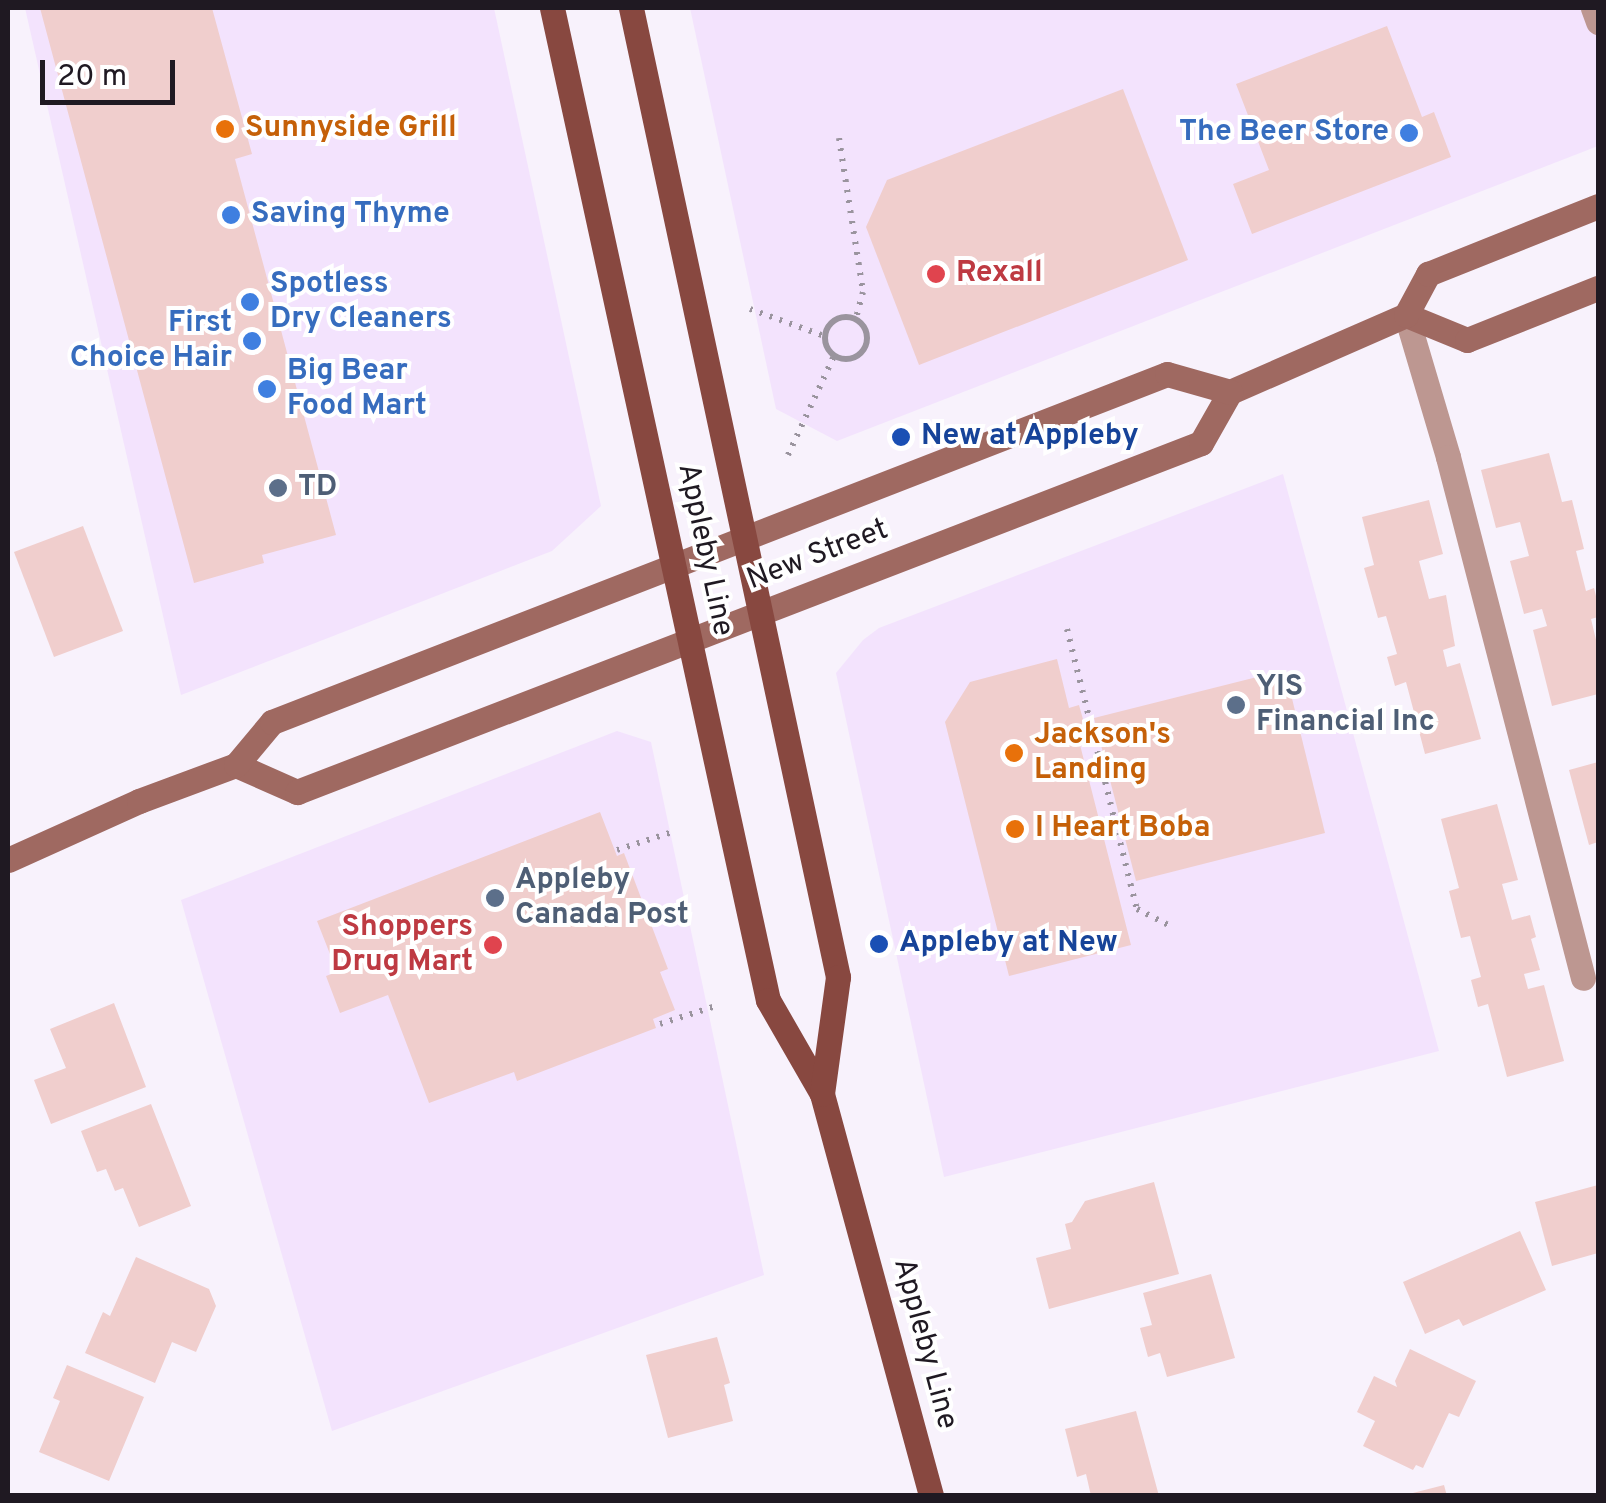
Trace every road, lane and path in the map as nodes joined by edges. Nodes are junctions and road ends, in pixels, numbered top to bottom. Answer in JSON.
{"nodes":[{"id":1,"x":552,"y":8,"type":"edge"},
{"id":2,"x":631,"y":8,"type":"edge"},
{"id":3,"x":1593,"y":8,"type":"edge"},
{"id":4,"x":1598,"y":22,"type":"edge"},
{"id":5,"x":839,"y":138,"type":"dead end"},
{"id":6,"x":1598,"y":206,"type":"edge"},
{"id":7,"x":1598,"y":288,"type":"edge"},
{"id":8,"x":750,"y":309,"type":"dead end"},
{"id":9,"x":1406,"y":315,"type":"junction"},
{"id":10,"x":856,"y":319,"type":"junction"},
{"id":11,"x":825,"y":336,"type":"junction"},
{"id":12,"x":834,"y":356,"type":"junction"},
{"id":13,"x":1230,"y":392,"type":"junction"},
{"id":14,"x":788,"y":455,"type":"dead end"},
{"id":15,"x":744,"y":538,"type":"junction"},
{"id":16,"x":674,"y":565,"type":"junction"},
{"id":17,"x":760,"y":613,"type":"junction"},
{"id":18,"x":1067,"y":630,"type":"dead end"},
{"id":19,"x":690,"y":640,"type":"junction"},
{"id":20,"x":236,"y":765,"type":"junction"},
{"id":21,"x":675,"y":831,"type":"dead end"},
{"id":22,"x":617,"y":850,"type":"dead end"},
{"id":23,"x":8,"y":860,"type":"edge"},
{"id":24,"x":1169,"y":925,"type":"dead end"},
{"id":25,"x":1583,"y":978,"type":"dead end"},
{"id":26,"x":716,"y":1006,"type":"dead end"},
{"id":27,"x":660,"y":1024,"type":"dead end"},
{"id":28,"x":822,"y":1094,"type":"junction"},
{"id":29,"x":931,"y":1496,"type":"edge"}],
"edges":[{"from":1,"to":16,"type":"main road","name":"Appleby Line"},
{"from":2,"to":15,"type":"main road","name":"Appleby Line"},
{"from":3,"to":4,"type":"lane"},
{"from":5,"to":10,"type":"path"},
{"from":6,"to":9,"type":"main road"},
{"from":7,"to":9,"type":"main road"},
{"from":8,"to":11,"type":"path"},
{"from":9,"to":13,"type":"main road"},
{"from":9,"to":25,"type":"lane"},
{"from":10,"to":11,"type":"path"},
{"from":10,"to":12,"type":"path"},
{"from":11,"to":12,"type":"path"},
{"from":12,"to":14,"type":"path"},
{"from":13,"to":15,"type":"main road","name":"New Street"},
{"from":13,"to":17,"type":"main road","name":"New Street"},
{"from":15,"to":16,"type":"main road","name":"New Street"},
{"from":15,"to":17,"type":"main road","name":"Appleby Line"},
{"from":16,"to":19,"type":"main road","name":"Appleby Line"},
{"from":16,"to":20,"type":"main road","name":"New Street"},
{"from":17,"to":19,"type":"main road","name":"New Street"},
{"from":17,"to":28,"type":"main road","name":"Appleby Line"},
{"from":18,"to":24,"type":"path"},
{"from":19,"to":20,"type":"main road","name":"New Street"},
{"from":19,"to":28,"type":"main road","name":"Appleby Line"},
{"from":20,"to":23,"type":"main road","name":"New Street"},
{"from":21,"to":22,"type":"path"},
{"from":26,"to":27,"type":"path"},
{"from":28,"to":29,"type":"main road","name":"Appleby Line"}]}
